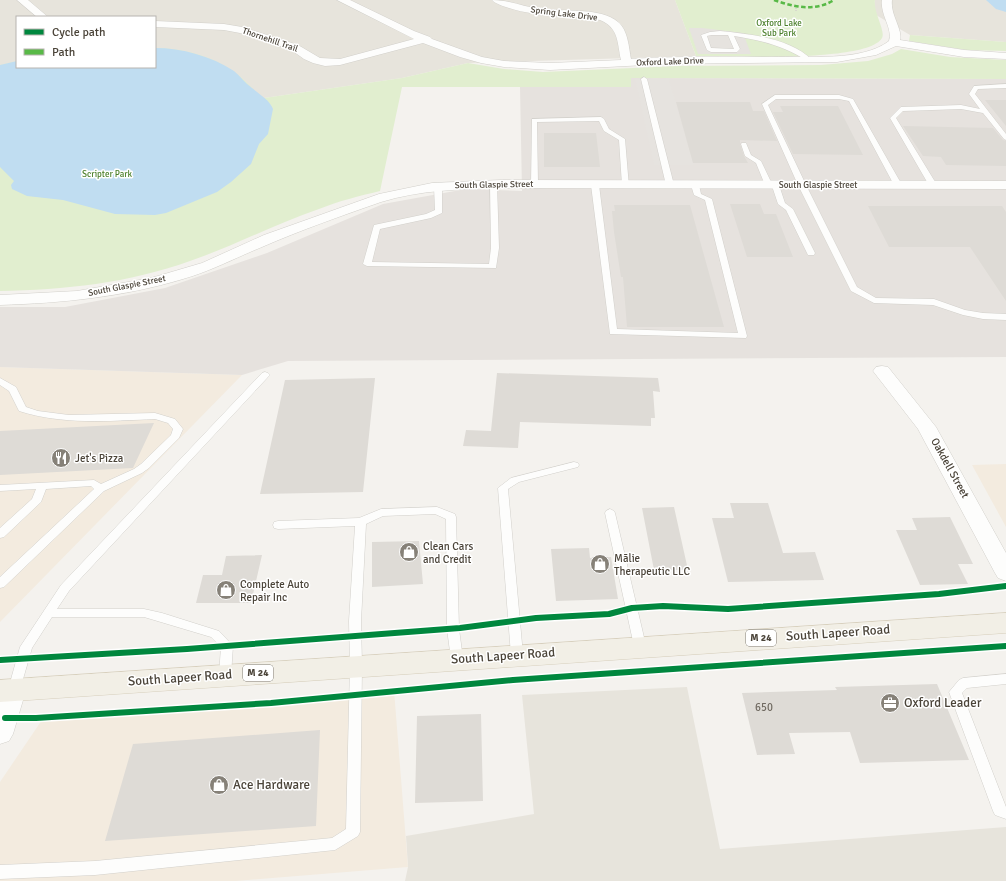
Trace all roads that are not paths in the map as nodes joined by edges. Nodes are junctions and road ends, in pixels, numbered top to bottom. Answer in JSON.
{"nodes":[{"id":1,"x":22,"y":0,"type":"edge"},
{"id":2,"x":342,"y":0,"type":"edge"},
{"id":3,"x":497,"y":0,"type":"edge"},
{"id":4,"x":887,"y":0,"type":"edge"},
{"id":5,"x":42,"y":16,"type":"edge"},
{"id":6,"x":156,"y":24,"type":"edge"},
{"id":7,"x":730,"y":34,"type":"junction"},
{"id":8,"x":426,"y":39,"type":"junction"},
{"id":9,"x":894,"y":42,"type":"junction"},
{"id":10,"x":1006,"y":56,"type":"edge"},
{"id":11,"x":809,"y":60,"type":"junction"},
{"id":12,"x":627,"y":63,"type":"junction"},
{"id":13,"x":644,"y":79,"type":"dead end"},
{"id":14,"x":1006,"y":86,"type":"edge"},
{"id":15,"x":985,"y":112,"type":"junction"},
{"id":16,"x":1006,"y":138,"type":"edge"},
{"id":17,"x":744,"y":144,"type":"dead end"},
{"id":18,"x":493,"y":184,"type":"junction"},
{"id":19,"x":534,"y":184,"type":"junction"},
{"id":20,"x":595,"y":185,"type":"junction"},
{"id":21,"x":626,"y":185,"type":"junction"},
{"id":22,"x":670,"y":185,"type":"junction"},
{"id":23,"x":695,"y":185,"type":"junction"},
{"id":24,"x":772,"y":185,"type":"junction"},
{"id":25,"x":802,"y":185,"type":"junction"},
{"id":26,"x":898,"y":185,"type":"junction"},
{"id":27,"x":933,"y":185,"type":"junction"},
{"id":28,"x":1006,"y":185,"type":"edge"},
{"id":29,"x":438,"y":187,"type":"junction"},
{"id":30,"x":811,"y":253,"type":"dead end"},
{"id":31,"x":0,"y":300,"type":"edge"},
{"id":32,"x":1006,"y":317,"type":"edge"},
{"id":33,"x":882,"y":370,"type":"dead end"},
{"id":34,"x":266,"y":375,"type":"dead end"},
{"id":35,"x":0,"y":381,"type":"edge"},
{"id":36,"x":574,"y":465,"type":"dead end"},
{"id":37,"x":42,"y":486,"type":"junction"},
{"id":38,"x":0,"y":488,"type":"edge"},
{"id":39,"x":100,"y":489,"type":"junction"},
{"id":40,"x":610,"y":513,"type":"dead end"},
{"id":41,"x":361,"y":522,"type":"junction"},
{"id":42,"x":278,"y":525,"type":"dead end"},
{"id":43,"x":0,"y":534,"type":"edge"},
{"id":44,"x":1006,"y":572,"type":"edge"},
{"id":45,"x":0,"y":584,"type":"edge"},
{"id":46,"x":48,"y":613,"type":"junction"},
{"id":47,"x":1006,"y":622,"type":"edge"},
{"id":48,"x":640,"y":646,"type":"junction"},
{"id":49,"x":517,"y":655,"type":"junction"},
{"id":50,"x":457,"y":659,"type":"junction"},
{"id":51,"x":356,"y":666,"type":"junction"},
{"id":52,"x":226,"y":675,"type":"junction"},
{"id":53,"x":1006,"y":679,"type":"edge"},
{"id":54,"x":7,"y":690,"type":"edge"},
{"id":55,"x":0,"y":734,"type":"edge"},
{"id":56,"x":1006,"y":813,"type":"edge"},
{"id":57,"x":0,"y":872,"type":"edge"}],
"edges":[{"from":1,"to":5,"type":"street"},
{"from":2,"to":8,"type":"street","name":"Oxford Lake Drive"},
{"from":3,"to":12,"type":"street","name":"Spring Lake Drive"},
{"from":4,"to":9,"type":"street"},
{"from":6,"to":8,"type":"street","name":"Thornehill Trail"},
{"from":7,"to":7,"type":"lane"},
{"from":7,"to":11,"type":"lane"},
{"from":8,"to":12,"type":"street","name":"Oxford Lake Drive"},
{"from":9,"to":10,"type":"street"},
{"from":9,"to":11,"type":"street","name":"Oxford Lake Drive"},
{"from":11,"to":12,"type":"street","name":"Oxford Lake Drive"},
{"from":13,"to":22,"type":"lane"},
{"from":14,"to":15,"type":"lane"},
{"from":15,"to":16,"type":"lane"},
{"from":15,"to":27,"type":"lane"},
{"from":17,"to":24,"type":"lane"},
{"from":18,"to":19,"type":"street","name":"South Glaspie Street"},
{"from":18,"to":29,"type":"street","name":"South Glaspie Street"},
{"from":18,"to":29,"type":"lane"},
{"from":19,"to":20,"type":"street","name":"South Glaspie Street"},
{"from":19,"to":21,"type":"lane"},
{"from":20,"to":21,"type":"street","name":"South Glaspie Street"},
{"from":20,"to":23,"type":"lane"},
{"from":21,"to":22,"type":"street","name":"South Glaspie Street"},
{"from":22,"to":23,"type":"street","name":"South Glaspie Street"},
{"from":23,"to":24,"type":"street","name":"South Glaspie Street"},
{"from":24,"to":25,"type":"street","name":"South Glaspie Street"},
{"from":24,"to":30,"type":"lane"},
{"from":25,"to":26,"type":"street","name":"South Glaspie Street"},
{"from":25,"to":26,"type":"lane"},
{"from":25,"to":32,"type":"lane"},
{"from":26,"to":27,"type":"street","name":"South Glaspie Street"},
{"from":27,"to":28,"type":"street","name":"South Glaspie Street"},
{"from":29,"to":31,"type":"street","name":"South Glaspie Street"},
{"from":33,"to":44,"type":"street","name":"Oakdell Street"},
{"from":34,"to":46,"type":"lane"},
{"from":35,"to":39,"type":"lane"},
{"from":36,"to":49,"type":"lane"},
{"from":37,"to":38,"type":"lane"},
{"from":37,"to":39,"type":"lane"},
{"from":37,"to":43,"type":"lane"},
{"from":39,"to":45,"type":"lane"},
{"from":40,"to":48,"type":"lane"},
{"from":41,"to":42,"type":"lane"},
{"from":41,"to":50,"type":"lane"},
{"from":41,"to":51,"type":"lane"},
{"from":46,"to":52,"type":"lane"},
{"from":46,"to":54,"type":"lane"},
{"from":47,"to":48,"type":"main road","name":"South Lapeer Road","number":"M 24"},
{"from":48,"to":49,"type":"main road","name":"South Lapeer Road","number":"M 24"},
{"from":49,"to":50,"type":"main road","name":"South Lapeer Road","number":"M 24"},
{"from":50,"to":51,"type":"main road","name":"South Lapeer Road","number":"M 24"},
{"from":51,"to":52,"type":"main road","name":"South Lapeer Road","number":"M 24"},
{"from":51,"to":57,"type":"lane"},
{"from":52,"to":54,"type":"main road","name":"South Lapeer Road","number":"M 24"},
{"from":53,"to":56,"type":"lane"},
{"from":54,"to":55,"type":"street"}]}
